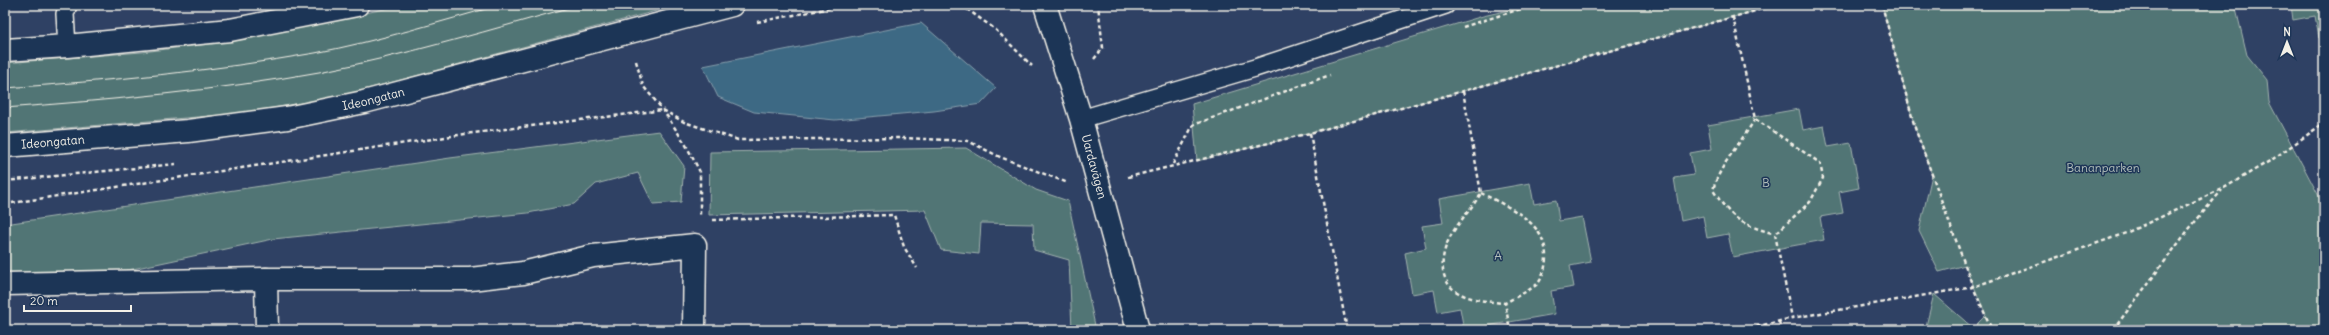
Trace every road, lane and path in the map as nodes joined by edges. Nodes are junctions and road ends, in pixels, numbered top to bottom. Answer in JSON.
{"nodes":[{"id":1,"x":68,"y":5,"type":"edge"},
{"id":2,"x":357,"y":5,"type":"edge"},
{"id":3,"x":732,"y":5,"type":"edge"},
{"id":4,"x":961,"y":5,"type":"edge"},
{"id":5,"x":974,"y":5,"type":"edge"},
{"id":6,"x":1045,"y":5,"type":"edge"},
{"id":7,"x":1098,"y":5,"type":"edge"},
{"id":8,"x":1446,"y":5,"type":"edge"},
{"id":9,"x":1533,"y":5,"type":"edge"},
{"id":10,"x":1777,"y":5,"type":"edge"},
{"id":11,"x":1882,"y":5,"type":"edge"},
{"id":12,"x":965,"y":7,"type":"junction"},
{"id":13,"x":1732,"y":17,"type":"junction"},
{"id":14,"x":1460,"y":28,"type":"dead end"},
{"id":15,"x":67,"y":46,"type":"junction"},
{"id":16,"x":1103,"y":48,"type":"dead end"},
{"id":17,"x":5,"y":50,"type":"edge"},
{"id":18,"x":635,"y":59,"type":"dead end"},
{"id":19,"x":1028,"y":64,"type":"dead end"},
{"id":20,"x":1334,"y":73,"type":"dead end"},
{"id":21,"x":1463,"y":91,"type":"junction"},
{"id":22,"x":663,"y":110,"type":"junction"},
{"id":23,"x":1081,"y":119,"type":"junction"},
{"id":24,"x":1755,"y":119,"type":"junction"},
{"id":25,"x":2324,"y":123,"type":"edge"},
{"id":26,"x":1310,"y":134,"type":"junction"},
{"id":27,"x":5,"y":146,"type":"edge"},
{"id":28,"x":1173,"y":164,"type":"junction"},
{"id":29,"x":1126,"y":177,"type":"dead end"},
{"id":30,"x":1070,"y":184,"type":"dead end"},
{"id":31,"x":2224,"y":188,"type":"junction"},
{"id":32,"x":1482,"y":192,"type":"junction"},
{"id":33,"x":5,"y":204,"type":"edge"},
{"id":34,"x":700,"y":220,"type":"dead end"},
{"id":35,"x":708,"y":220,"type":"dead end"},
{"id":36,"x":1775,"y":234,"type":"junction"},
{"id":37,"x":917,"y":268,"type":"dead end"},
{"id":38,"x":266,"y":279,"type":"junction"},
{"id":39,"x":5,"y":284,"type":"edge"},
{"id":40,"x":1974,"y":287,"type":"junction"},
{"id":41,"x":1505,"y":303,"type":"junction"},
{"id":42,"x":1792,"y":318,"type":"junction"},
{"id":43,"x":1779,"y":321,"type":"junction"},
{"id":44,"x":267,"y":330,"type":"edge"},
{"id":45,"x":694,"y":330,"type":"edge"},
{"id":46,"x":1138,"y":330,"type":"edge"},
{"id":47,"x":1347,"y":330,"type":"edge"},
{"id":48,"x":1510,"y":330,"type":"edge"},
{"id":49,"x":1743,"y":330,"type":"edge"},
{"id":50,"x":1781,"y":330,"type":"edge"},
{"id":51,"x":1992,"y":330,"type":"edge"},
{"id":52,"x":2113,"y":330,"type":"edge"}],
"edges":[{"from":1,"to":15,"type":"lane"},
{"from":2,"to":15,"type":"street"},
{"from":3,"to":27,"type":"street","name":"Ideongatan"},
{"from":4,"to":12,"type":"path"},
{"from":5,"to":12,"type":"path"},
{"from":6,"to":23,"type":"street","name":"Uardavägen"},
{"from":7,"to":16,"type":"path"},
{"from":8,"to":23,"type":"lane"},
{"from":9,"to":14,"type":"path"},
{"from":10,"to":13,"type":"path"},
{"from":11,"to":40,"type":"path"},
{"from":12,"to":19,"type":"path"},
{"from":13,"to":21,"type":"path"},
{"from":13,"to":24,"type":"path"},
{"from":15,"to":17,"type":"street"},
{"from":18,"to":22,"type":"path"},
{"from":20,"to":28,"type":"path"},
{"from":21,"to":26,"type":"path"},
{"from":21,"to":32,"type":"path"},
{"from":22,"to":30,"type":"path"},
{"from":22,"to":33,"type":"path"},
{"from":22,"to":34,"type":"path"},
{"from":23,"to":46,"type":"street","name":"Uardavägen"},
{"from":24,"to":36,"type":"path"},
{"from":24,"to":36,"type":"path"},
{"from":25,"to":31,"type":"path"},
{"from":26,"to":28,"type":"path"},
{"from":26,"to":47,"type":"path"},
{"from":28,"to":29,"type":"path"},
{"from":31,"to":40,"type":"path"},
{"from":31,"to":52,"type":"path"},
{"from":32,"to":41,"type":"path"},
{"from":32,"to":41,"type":"path"},
{"from":35,"to":37,"type":"path"},
{"from":36,"to":42,"type":"path"},
{"from":38,"to":39,"type":"street"},
{"from":38,"to":44,"type":"street"},
{"from":38,"to":45,"type":"street"},
{"from":40,"to":42,"type":"path"},
{"from":40,"to":51,"type":"path"},
{"from":41,"to":48,"type":"path"},
{"from":42,"to":43,"type":"path"},
{"from":43,"to":49,"type":"path"},
{"from":43,"to":50,"type":"path"}]}
